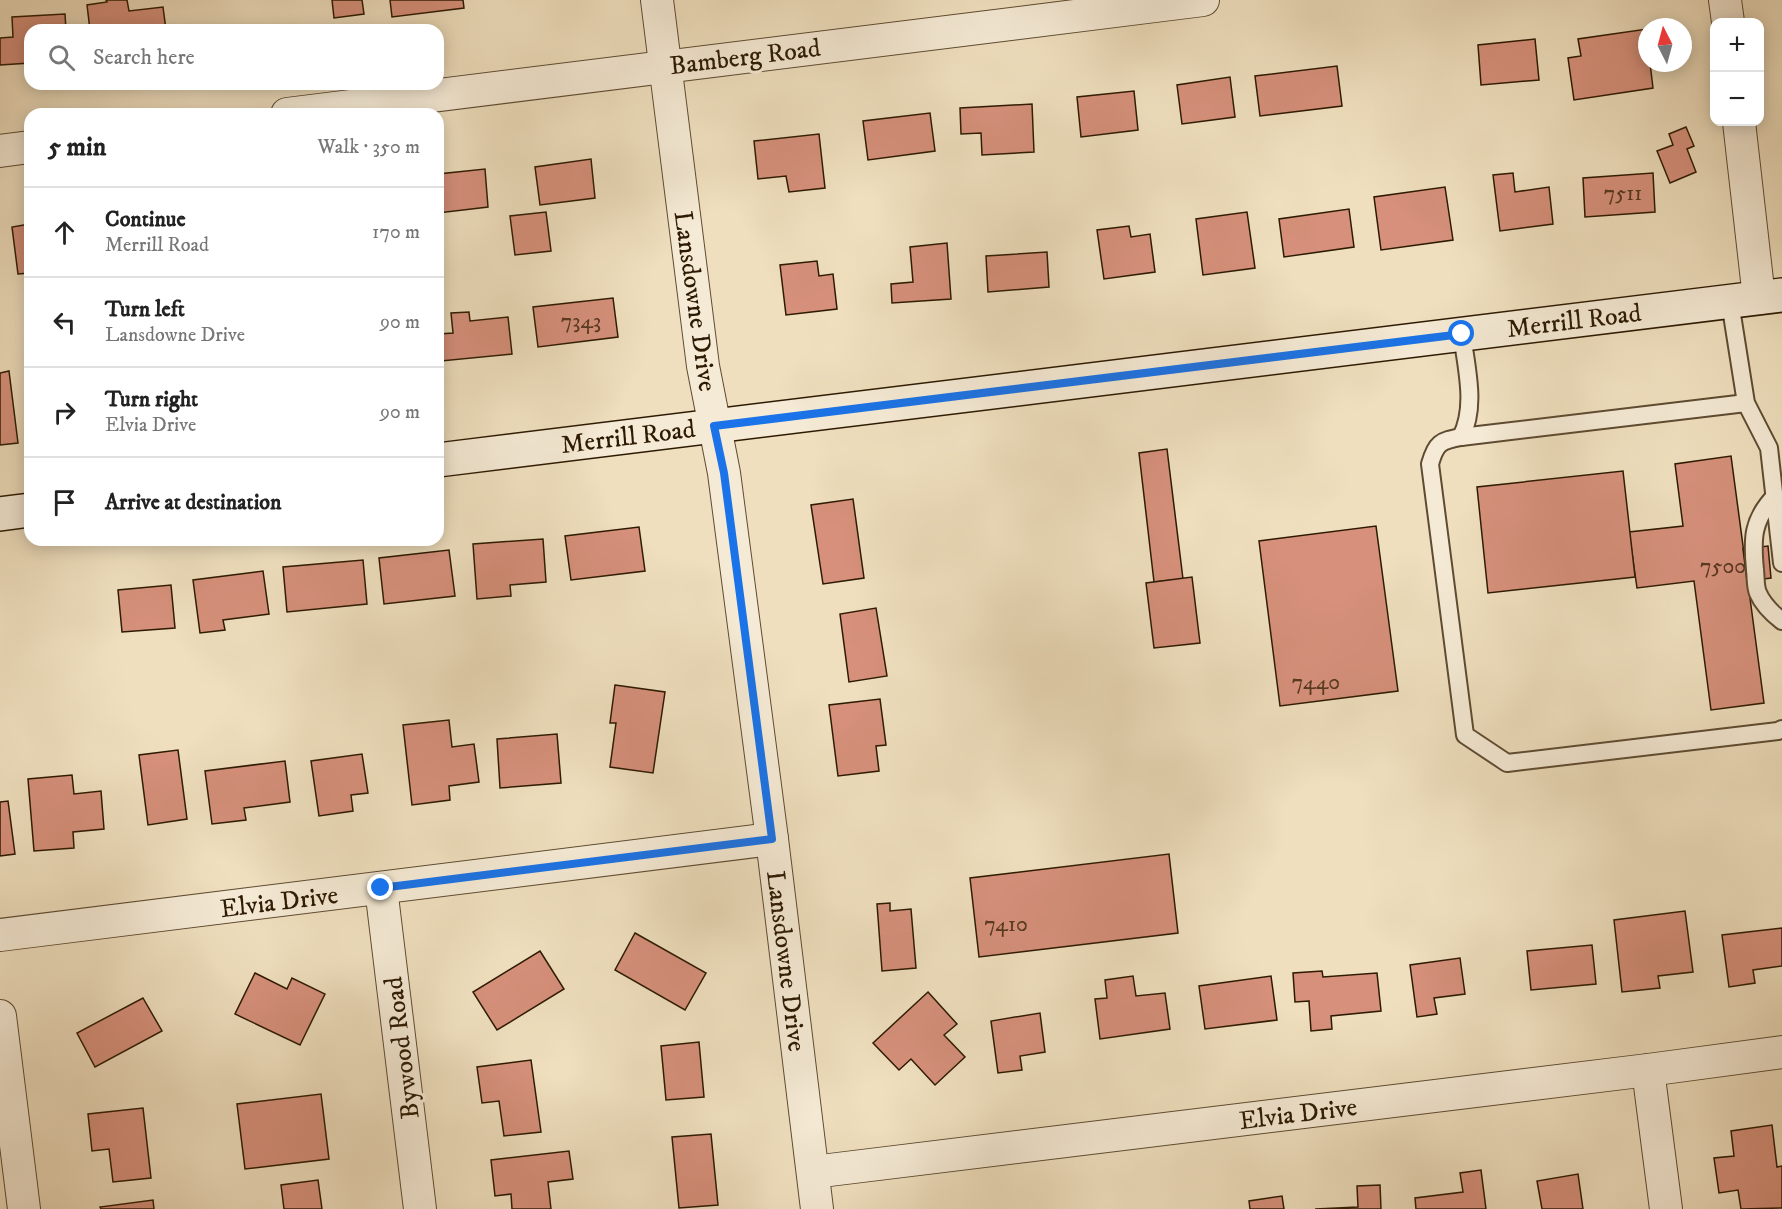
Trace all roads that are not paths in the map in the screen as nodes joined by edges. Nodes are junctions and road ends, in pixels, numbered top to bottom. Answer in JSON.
{"nodes":[{"id":1,"x":657,"y":0,"type":"edge"},
{"id":2,"x":1203,"y":0,"type":"edge"},
{"id":3,"x":1725,"y":0,"type":"edge"},
{"id":4,"x":1727,"y":18,"type":"edge"},
{"id":5,"x":665,"y":66,"type":"junction"},
{"id":6,"x":334,"y":108,"type":"edge"},
{"id":7,"x":1739,"y":126,"type":"edge"},
{"id":8,"x":24,"y":148,"type":"edge"},
{"id":9,"x":0,"y":151,"type":"edge"},
{"id":10,"x":1757,"y":298,"type":"edge"},
{"id":11,"x":1462,"y":334,"type":"junction"},
{"id":12,"x":1746,"y":403,"type":"junction"},
{"id":13,"x":714,"y":426,"type":"junction"},
{"id":14,"x":1461,"y":437,"type":"junction"},
{"id":15,"x":444,"y":459,"type":"edge"},
{"id":16,"x":1775,"y":496,"type":"junction"},
{"id":17,"x":24,"y":511,"type":"edge"},
{"id":18,"x":0,"y":514,"type":"edge"},
{"id":19,"x":1782,"y":563,"type":"edge"},
{"id":20,"x":1782,"y":621,"type":"edge"},
{"id":21,"x":1782,"y":729,"type":"edge"},
{"id":22,"x":772,"y":839,"type":"junction"},
{"id":23,"x":381,"y":888,"type":"junction"},
{"id":24,"x":0,"y":935,"type":"edge"},
{"id":25,"x":0,"y":1016,"type":"edge"},
{"id":26,"x":1782,"y":1052,"type":"edge"},
{"id":27,"x":1648,"y":1070,"type":"junction"},
{"id":28,"x":813,"y":1172,"type":"junction"},
{"id":29,"x":24,"y":1209,"type":"edge"},
{"id":30,"x":420,"y":1209,"type":"edge"},
{"id":31,"x":817,"y":1209,"type":"edge"},
{"id":32,"x":1666,"y":1209,"type":"edge"}],
"edges":[{"from":1,"to":5,"type":"street","name":"Lansdowne Drive"},
{"from":2,"to":5,"type":"street","name":"Bamberg Road"},
{"from":3,"to":4,"type":"street"},
{"from":5,"to":6,"type":"street","name":"Bamberg Road"},
{"from":5,"to":13,"type":"street","name":"Lansdowne Drive"},
{"from":7,"to":10,"type":"street"},
{"from":8,"to":9,"type":"street"},
{"from":10,"to":11,"type":"main road","name":"Merrill Road"},
{"from":10,"to":12,"type":"lane"},
{"from":11,"to":13,"type":"main road","name":"Merrill Road"},
{"from":11,"to":14,"type":"lane"},
{"from":12,"to":14,"type":"lane"},
{"from":12,"to":16,"type":"lane"},
{"from":13,"to":15,"type":"main road","name":"Merrill Road"},
{"from":13,"to":22,"type":"street","name":"Lansdowne Drive"},
{"from":14,"to":21,"type":"lane"},
{"from":16,"to":19,"type":"lane"},
{"from":16,"to":20,"type":"lane"},
{"from":17,"to":18,"type":"main road"},
{"from":22,"to":23,"type":"street","name":"Elvia Drive"},
{"from":22,"to":28,"type":"street","name":"Lansdowne Drive"},
{"from":23,"to":24,"type":"street","name":"Elvia Drive"},
{"from":23,"to":30,"type":"street","name":"Bywood Road"},
{"from":25,"to":29,"type":"street"},
{"from":26,"to":27,"type":"street","name":"Elvia Drive"},
{"from":27,"to":28,"type":"street","name":"Elvia Drive"},
{"from":27,"to":32,"type":"street"},
{"from":28,"to":31,"type":"street","name":"Lansdowne Drive"}]}
